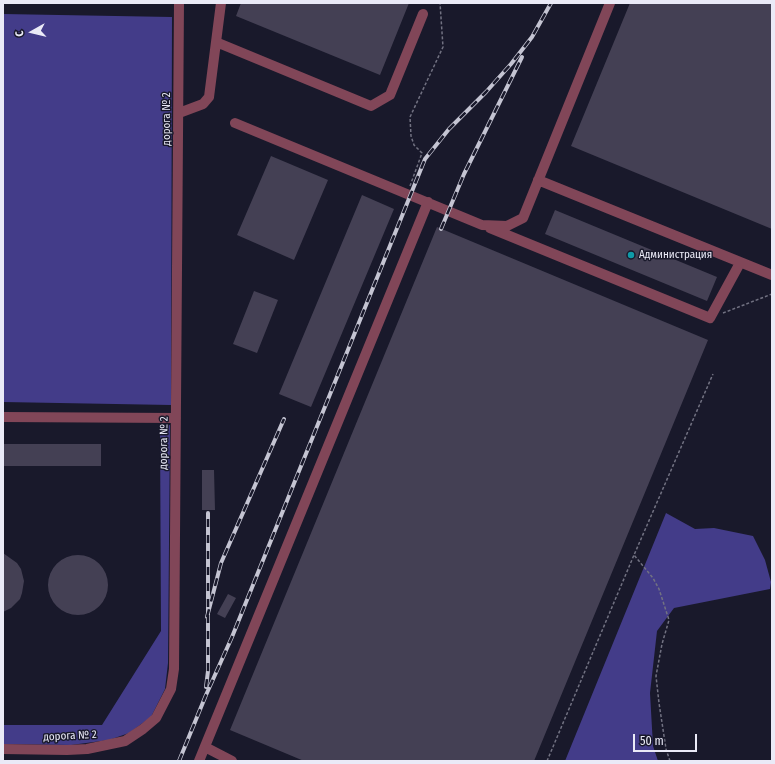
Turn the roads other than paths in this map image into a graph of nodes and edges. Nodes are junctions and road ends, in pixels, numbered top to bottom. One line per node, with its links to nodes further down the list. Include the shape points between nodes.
1 (179, 3): 6 (street, дорога № 2)
2 (221, 3): 5 (street)
3 (610, 3): 8 (street)
4 (423, 14): 5 (street, via 390,95 371,106)
5 (216, 42): 6 (street, via 209,96 204,104)
6 (179, 113): 14 (street, дорога № 2)
7 (235, 123): 9 (street)
8 (538, 180): 10 (street, via 523,218 507,226); 11 (street)
9 (428, 202): 10 (street); 15 (street)
10 (482, 225): 11 (street, via 710,318)
11 (740, 262): 12 (street)
12 (772, 275)
13 (3, 417): 14 (street)
14 (176, 418): 16 (street, дорога № 2, via 174,669 171,689 164,704 156,718 125,741 87,749)
15 (205, 747): 17 (street); 18 (street)
16 (3, 749)
17 (199, 761)
18 (232, 761)

